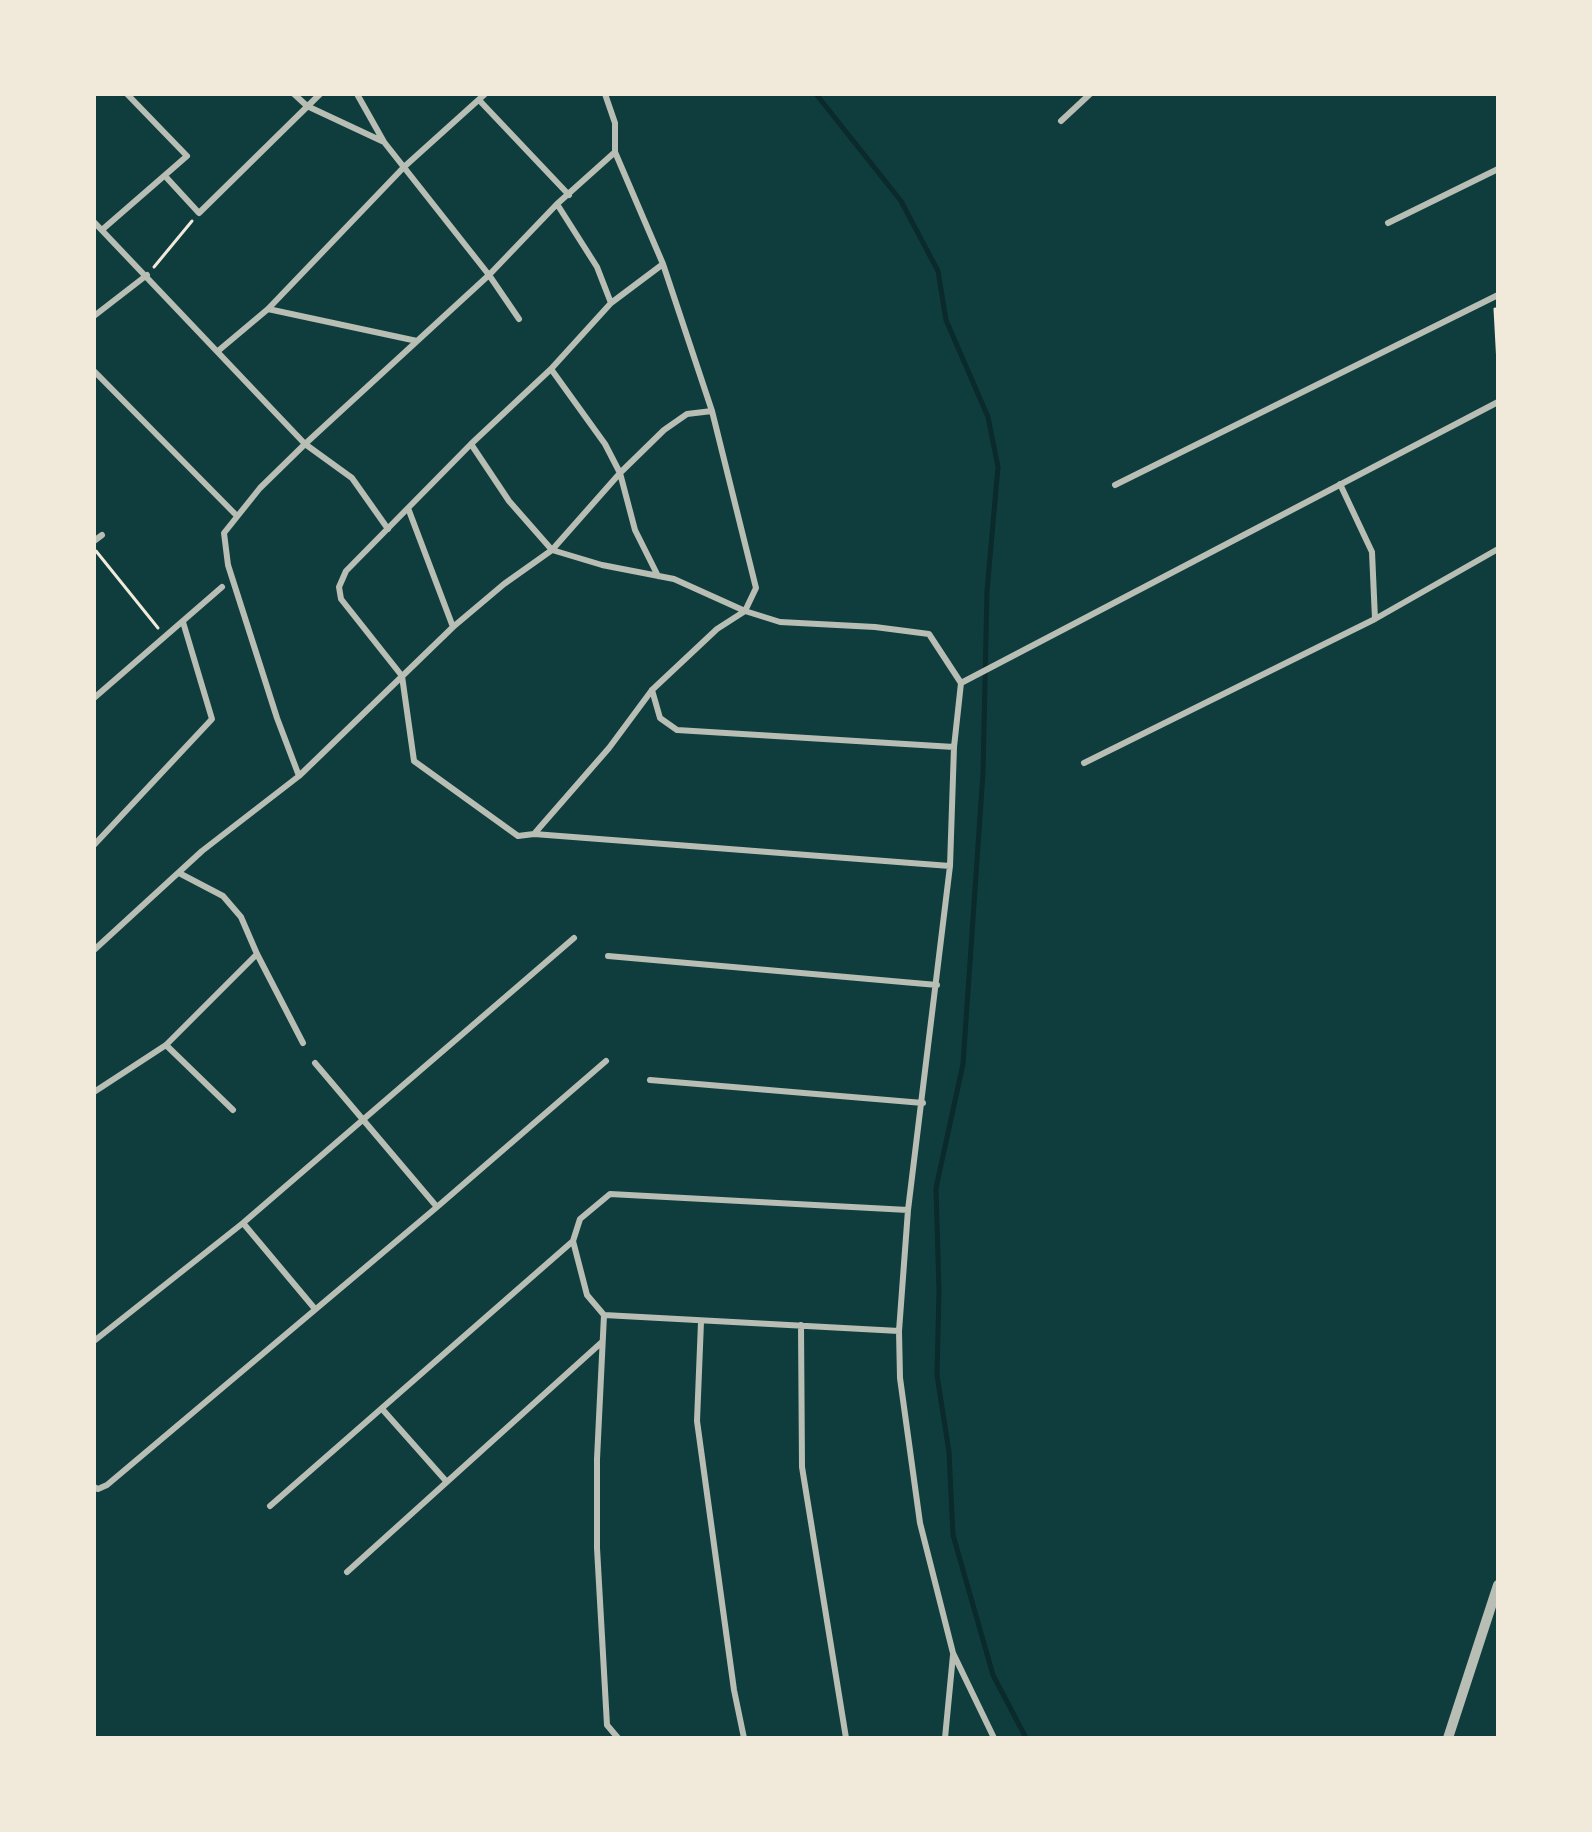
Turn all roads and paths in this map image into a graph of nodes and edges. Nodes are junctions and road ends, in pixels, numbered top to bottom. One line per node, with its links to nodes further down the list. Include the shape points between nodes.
1 (127, 94): 15 (street, via 187,156)
2 (294, 94): 9 (street)
3 (320, 94): 9 (street)
4 (357, 94): 11 (street)
5 (485, 94): 8 (street)
6 (605, 94): 12 (street, via 615,123)
7 (1090, 94): 10 (street)
8 (479, 100): 13 (street); 16 (street)
9 (308, 106): 11 (street); 18 (street)
10 (1061, 121)
11 (384, 142): 13 (street)
12 (615, 152): 16 (street); 22 (street)
13 (404, 167): 24 (street); 27 (street)
14 (1497, 169): 20 (street)
15 (165, 176): 18 (street); 21 (street)
16 (569, 195): 17 (street)
17 (557, 204): 24 (street); 26 (street, via 597,267)
18 (199, 213): 23 (path)
19 (94, 222): 21 (street)
20 (1388, 223)
21 (103, 229): 23 (street)
22 (663, 264): 26 (street); 36 (street)
23 (147, 275): 28 (street); 31 (street)
24 (489, 275): 29 (street); 30 (street)
25 (1496, 296): 32 (path); 41 (street)
26 (611, 303): 33 (street)
27 (268, 309): 30 (street); 31 (street)
28 (94, 316)
29 (519, 319)
30 (417, 341): 37 (street)
31 (218, 351): 37 (street)
32 (1497, 364)
33 (552, 369): 38 (street); 39 (street, via 605,444)
34 (94, 371): 43 (street)
35 (1497, 402): 40 (street)
36 (712, 411): 39 (street, via 677,419); 52 (street, via 756,588)
37 (305, 444): 43 (street); 44 (street, via 352,478)
38 (471, 444): 42 (street); 49 (street, via 509,501)
39 (620, 473): 49 (street); 50 (street, via 635,530)
40 (1340, 484): 53 (street, via 1372,552); 58 (street)
41 (1115, 485)
42 (408, 507): 44 (street); 55 (street)
43 (237, 516): 63 (street, via 224,533 228,564)
44 (388, 529): 57 (street, via 346,572 339,587 341,599)
45 (102, 535): 46 (street)
46 (94, 541)
47 (1497, 549): 53 (street)
48 (94, 550): 56 (path)
49 (552, 550): 50 (street); 55 (street)
50 (657, 576): 52 (street, via 674,579)
51 (222, 587): 54 (street)
52 (744, 611): 58 (street, via 780,622 929,634); 59 (street, via 717,628)
53 (1375, 619): 62 (street)
54 (183, 621): 56 (street); 65 (street, via 212,718)
55 (453, 627): 57 (street)
56 (165, 637): 60 (street)
57 (402, 676): 63 (street); 64 (street, via 414,761 518,836)
58 (961, 683): 61 (street)
59 (652, 690): 61 (street, via 660,718 677,730); 64 (street, via 609,748)
60 (94, 698)
61 (954, 747): 66 (street)
62 (1084, 764)
63 (299, 776): 67 (street)
64 (534, 834): 66 (street)
65 (94, 845)
66 (950, 866): 72 (street)
67 (179, 873): 69 (street); 70 (street, via 223,896 241,917)
68 (574, 938): 81 (street)
69 (94, 950)
70 (257, 954): 73 (street); 74 (street)
71 (608, 956): 72 (street)
72 (937, 985): 79 (street)
73 (303, 1043)
74 (166, 1045): 78 (street); 80 (street)
75 (606, 1061): 82 (street)
76 (315, 1064): 81 (street)
77 (650, 1080): 79 (street)
78 (94, 1092)
79 (923, 1103): 83 (street)
80 (233, 1110)
81 (363, 1120): 82 (street); 84 (street)
82 (437, 1207): 86 (street)
83 (908, 1210): 85 (street, via 610,1194 580,1219); 90 (street)
84 (243, 1223): 86 (street); 91 (street)
85 (573, 1241): 87 (street, via 587,1295); 93 (street)
86 (315, 1310): 95 (street, via 106,1485)
87 (604, 1315): 88 (street); 92 (street)
88 (701, 1322): 89 (street); 101 (street, via 697,1420)
89 (801, 1325): 90 (street); 102 (street, via 802,1467)
90 (899, 1331): 99 (street, via 900,1378 920,1523)
91 (94, 1341)
92 (602, 1342): 94 (street); 100 (street, via 597,1548 607,1725)
93 (383, 1410): 94 (street); 96 (street)
94 (446, 1481): 97 (street)
95 (94, 1487)
96 (270, 1506)
97 (347, 1572)
98 (1497, 1585): 105 (street)
99 (953, 1653): 103 (street); 104 (street)
100 (618, 1737)
101 (744, 1737)
102 (846, 1737)
103 (945, 1737)
104 (994, 1737)
105 (1448, 1737)

